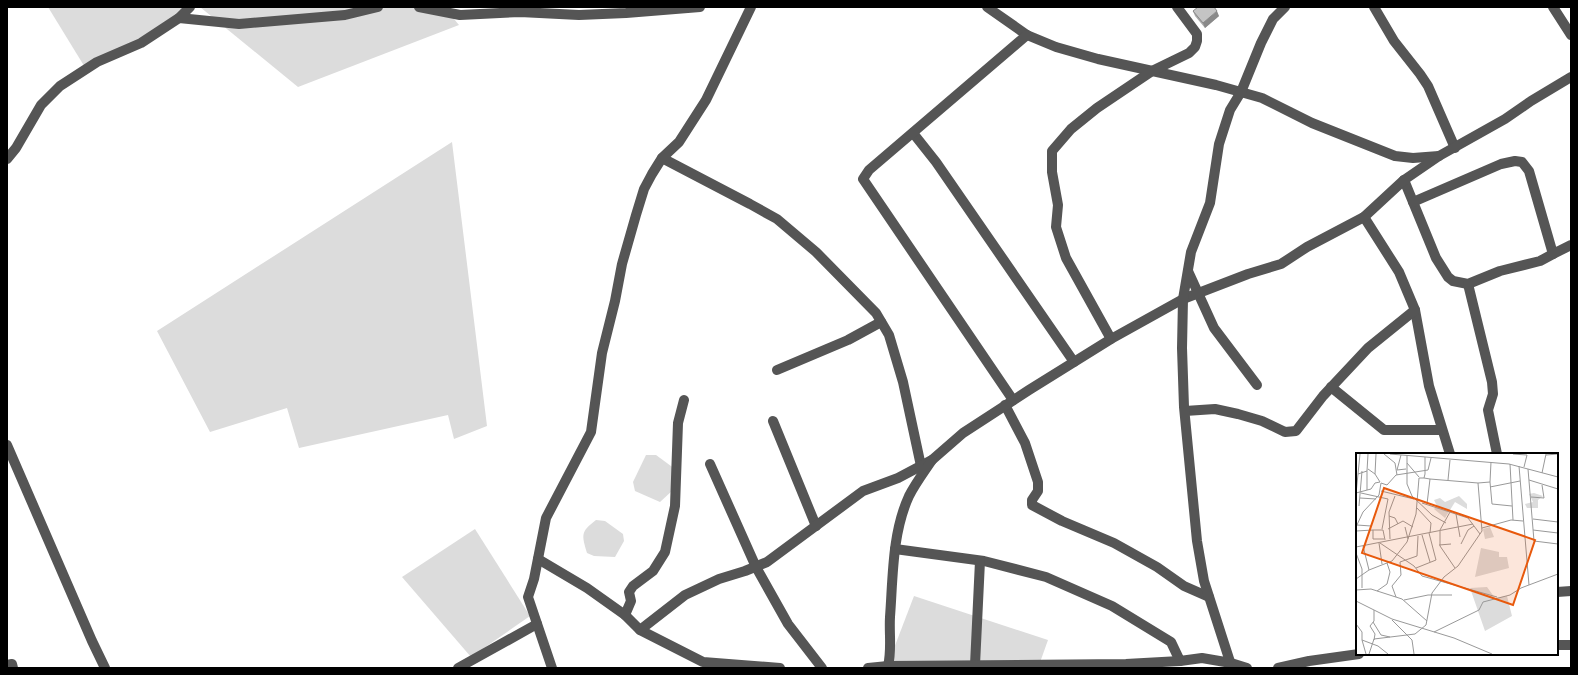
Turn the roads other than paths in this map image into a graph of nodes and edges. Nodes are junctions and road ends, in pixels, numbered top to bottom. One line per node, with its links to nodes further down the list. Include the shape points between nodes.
1 (190, 7): 11 (street)
2 (378, 7): 11 (street, via 345,14 239,24)
3 (419, 7): 4 (street, via 460,15 520,12 578,15)
4 (700, 7)
5 (751, 7): 20 (street, via 706,100 679,142)
6 (987, 7): 12 (street)
7 (1177, 7): 14 (street, via 1197,34 1195,47 1189,53)
8 (1285, 7): 16 (street, via 1272,19)
9 (1374, 7): 18 (street, via 1394,41 1428,86)
10 (1553, 7): 13 (street)
11 (180, 18): 21 (street, via 141,43 97,62 60,86 41,105)
12 (1027, 35): 14 (street, via 1056,47); 17 (street)
13 (1571, 35)
14 (1152, 71): 16 (street); 33 (street, via 1097,108 1071,129 1052,151 1052,172 1058,204 1056,226 1066,258)
15 (1571, 77): 18 (street)
16 (1241, 92): 19 (street, via 1262,98 1312,123 1395,156); 27 (street, via 1230,110 1219,144 1210,203 1191,252)
17 (913, 133): 34 (street, via 936,162); 39 (street, via 869,170 863,179)
18 (1455, 148): 19 (street)
19 (1439, 156): 22 (street)
20 (662, 158): 32 (street, via 777,219 816,252 876,313); 51 (street, via 644,189 622,264 602,353 591,432 546,518)
21 (7, 159)
22 (1404, 180): 23 (street); 24 (street)
23 (1413, 202): 26 (street, via 1501,164 1522,162 1529,171); 28 (street, via 1436,258 1448,277 1453,281)
24 (1364, 217): 29 (street, via 1281,264); 31 (street, via 1399,272)
25 (1571, 245): 26 (street)
26 (1553, 254): 28 (street, via 1540,261 1500,271)
27 (1188, 271): 29 (street); 30 (street)
28 (1468, 284): 45 (street, via 1492,382 1493,394 1488,410)
29 (1197, 293): 30 (street); 36 (street, via 1214,328)
30 (1183, 299): 33 (street); 40 (street)
31 (1414, 310): 37 (street, via 1368,348); 42 (street, via 1429,386)
32 (881, 322): 35 (street, via 848,340); 48 (street, via 889,335 903,382)
33 (1111, 339): 34 (street)
34 (1074, 362): 39 (street)
35 (777, 370)
36 (1257, 385)
37 (1332, 387): 40 (street, via 1296,431 1285,432 1262,421 1215,409); 42 (street, via 1384,430)
38 (684, 400): 57 (street, via 678,423 675,506 665,552 653,571 633,586 630,592 632,601)
39 (1009, 403): 46 (street, via 963,433); 56 (street, via 1038,482 1038,491 1032,505 1114,543 1184,586)
40 (1185, 411): 56 (street, via 1197,541)
41 (773, 421): 49 (street)
42 (1442, 430): 44 (street)
43 (7, 445): 70 (street)
44 (1450, 453)
45 (1497, 453)
46 (932, 460): 48 (street); 50 (street, via 909,496 900,522)
47 (710, 464): 53 (street)
48 (921, 466): 49 (street, via 863,491)
49 (816, 526): 53 (street, via 767,562)
50 (895, 549): 52 (street); 66 (street, via 890,620 891,656)
51 (538, 559): 57 (street, via 587,588); 58 (street, via 528,597)
52 (980, 561): 63 (street, via 1046,577 1112,606 1171,642); 64 (street)
53 (756, 567): 59 (street, via 719,579 685,595); 74 (street, via 788,624)
54 (1571, 591): 55 (street)
55 (1558, 592)
56 (1209, 598): 68 (street)
57 (625, 615): 59 (street)
58 (538, 624): 71 (street); 72 (street)
59 (640, 630): 73 (street, via 704,662)
60 (1558, 645): 61 (street)
61 (1571, 645)
62 (1356, 654): 77 (street)
63 (1180, 661): 67 (street); 68 (street, via 1202,658)
64 (975, 665): 66 (street); 67 (street)
65 (7, 666): 69 (street, via 12,664)
66 (888, 666): 75 (street)
67 (1127, 666)
68 (1231, 666): 76 (street)
69 (13, 668)
70 (105, 668)
71 (458, 668)
72 (552, 668)
73 (780, 668)
74 (822, 668)
75 (868, 668)
76 (1247, 668)
77 (1278, 668)

